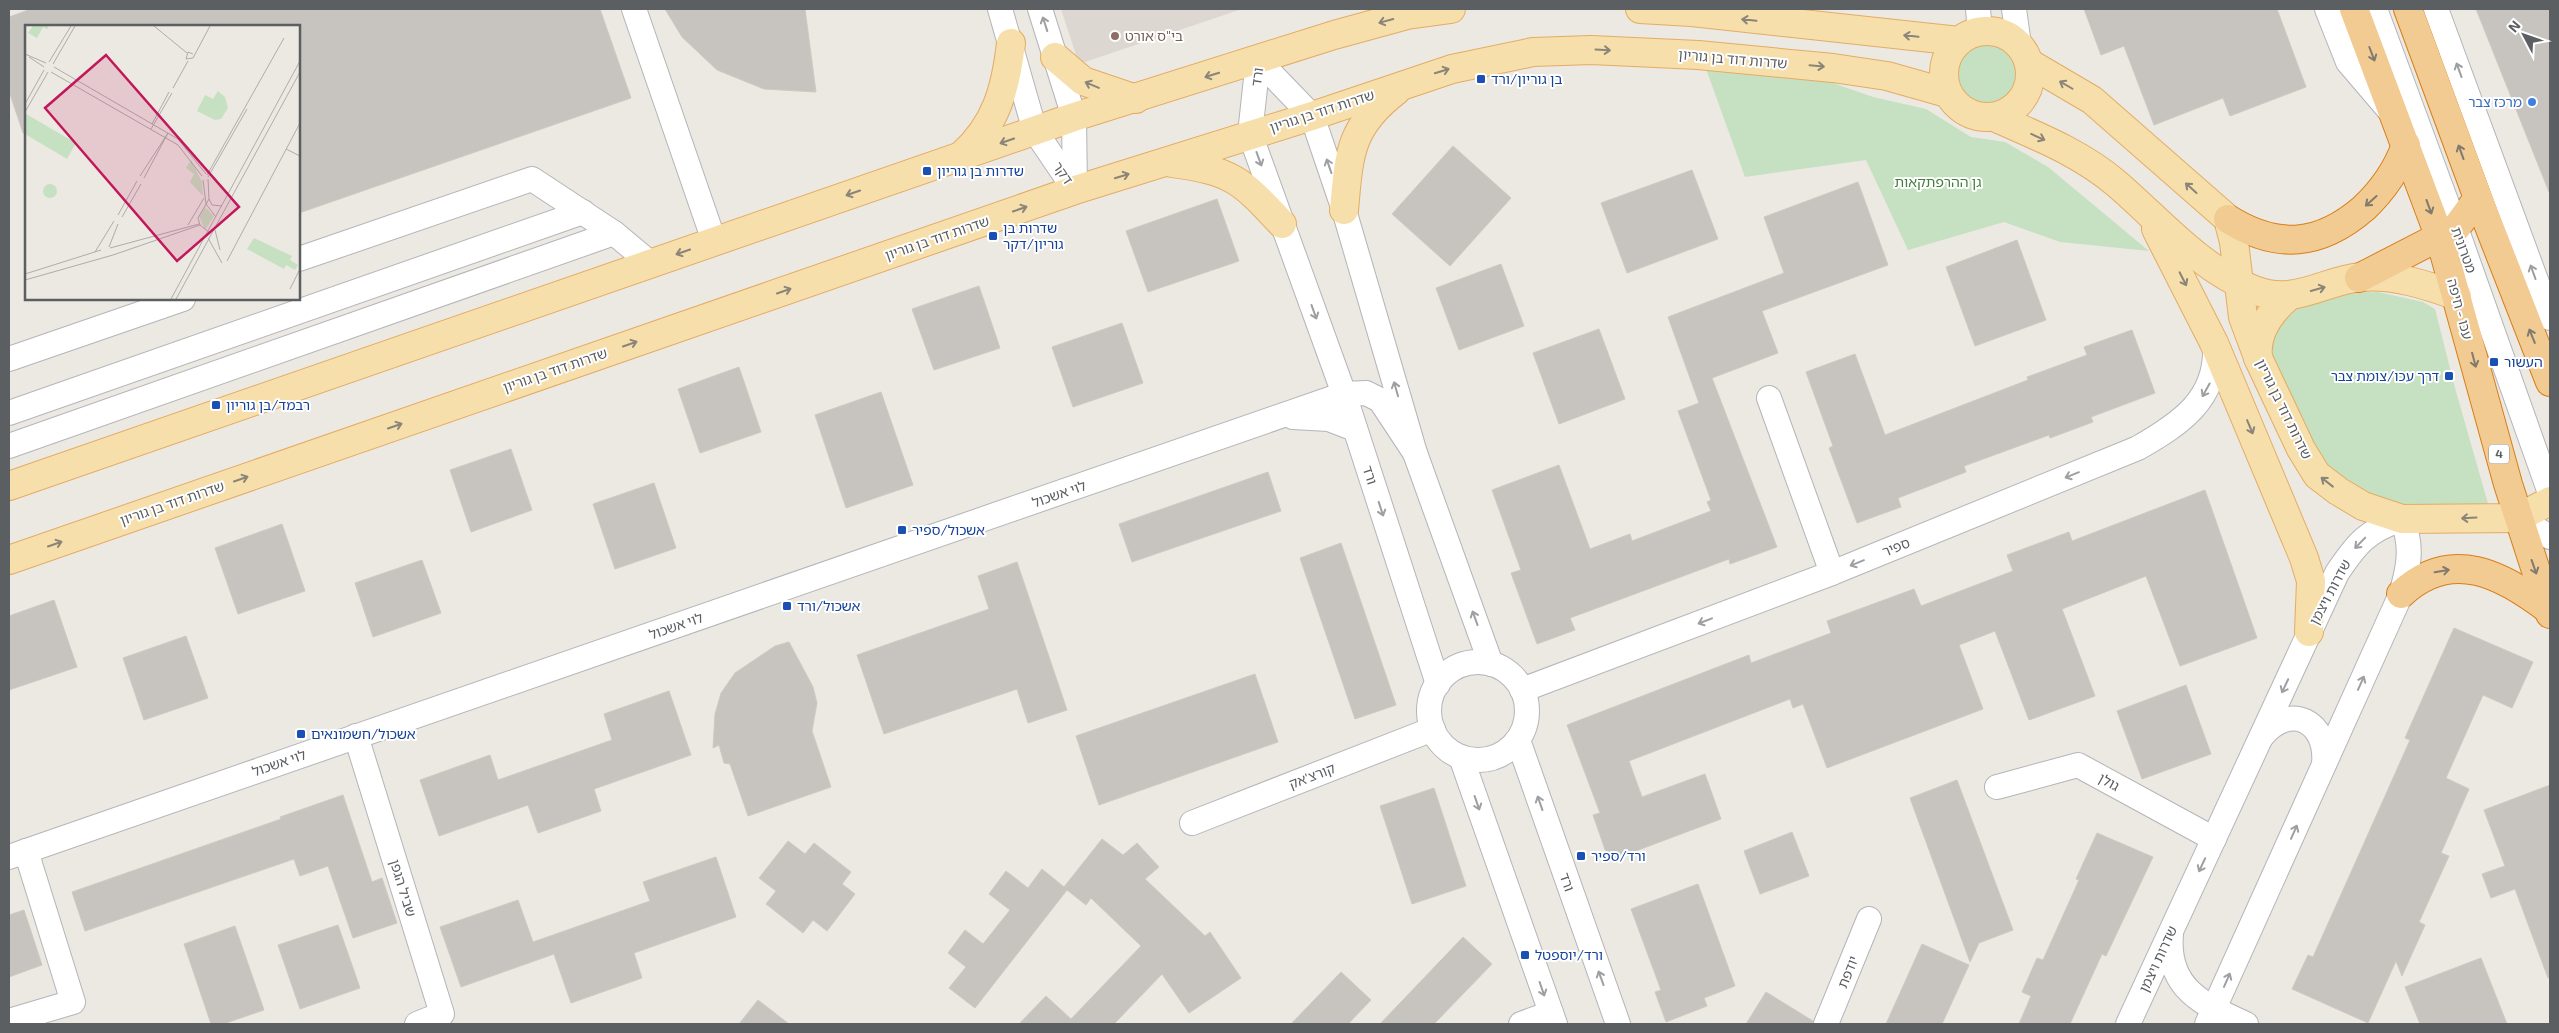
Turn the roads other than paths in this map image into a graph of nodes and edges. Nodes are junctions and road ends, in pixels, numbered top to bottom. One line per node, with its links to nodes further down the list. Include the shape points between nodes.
1 (634, 9): 40 (street)
2 (1000, 9): 14 (street, דקר)
3 (1040, 9): 17 (street, דקר, one-way to 3)
4 (1452, 9): 18 (main road, one-way to 18, via 1408,15)
5 (1640, 9): 13 (main road, one-way to 5)
6 (2014, 9): 16 (street)
7 (2327, 9): 25 (street, via 2348,62)
8 (2354, 9): 25 (highway, עכו - חיפה / 4, one-way to 25)
9 (2375, 9): 39 (street, מטרונית)
10 (2408, 9): 15 (highway)
11 (2429, 9): 15 (street)
12 (2436, 9): 48 (street, one-way to 12)
13 (1973, 27): 16 (main road, via 2001,33); 20 (main road, via 1950,52 1944,65)
14 (1011, 44): 26 (street, דקר); 29 (main road, via 1008,73 992,120 977,142)
15 (2422, 47): 32 (highway, one-way to 15)
16 (2024, 54): 24 (main road, via 2030,78 2027,92 2008,113); 36 (main road, one-way to 16, via 2092,100)
17 (1055, 57): 21 (main road, one-way to 17, via 1083,81); 23 (street, דקר)
18 (1258, 60): 21 (main road, one-way to 21); 22 (street, ורד); 27 (street, ורד)
19 (1407, 82): 20 (main road, שדרות דוד בן גוריון, one-way to 20, via 1452,68 1533,52 1592,50 1698,55 1833,68 1887,76); 22 (main road, שדרות דוד בן גוריון); 34 (main road, via 1375,107 1356,138 1350,156)
20 (1947, 93): 24 (main road, via 1966,113 1980,118)
21 (1136, 98): 23 (main road)
22 (1312, 116): 27 (main road, שדרות דוד בן גוריון); 34 (street, ורד, one-way to 22)
23 (1074, 117): 26 (main road); 31 (street, דקר)
24 (1994, 117): 33 (main road, one-way to 33, via 2069,150 2116,183)
25 (2396, 118): 28 (highway, עכו - חיפה / 4)
26 (1035, 131): 29 (main road, one-way to 29); 31 (street, דקר)
27 (1250, 134): 30 (main road, שדרות דוד בן גוריון); 37 (street, ורד, one-way to 37)
28 (2406, 145): 36 (highway, one-way to 36, via 2397,166 2378,194 2335,230 2316,238 2273,238 2244,229); 39 (highway, עכו - חיפה / 4, one-way to 39)
29 (960, 157): 40 (main road, one-way to 40)
30 (1166, 162): 31 (main road, שדרות דוד בן גוריון, one-way to 30); 37 (main road, via 1214,170 1229,176 1244,185)
31 (1075, 190): 66 (main road, שדרות דוד בן גוריון, one-way to 31)
32 (2478, 198): 39 (highway); 52 (highway, one-way to 32)
33 (2141, 207): 44 (main road, via 2204,261); 49 (main road, one-way to 49, via 2164,240)
34 (1344, 210): 59 (street, ורד, one-way to 34)
35 (583, 212): 38 (street); 41 (street, via 532,179); 55 (street)
36 (2228, 219): 44 (main road, שדרות דוד בן גוריון, via 2234,242)
37 (1282, 224): 53 (street, ורד, one-way to 53)
38 (614, 233): 42 (street); 58 (street)
39 (2448, 233): 43 (highway); 46 (highway, עכו - חיפה / 4); 61 (street, מטרונית)
40 (714, 241): 42 (main road, one-way to 42)
41 (300, 259)
42 (650, 263): 60 (main road)
43 (2359, 278): 45 (main road, one-way to 43); 46 (main road, via 2403,280)
44 (2237, 282): 45 (main road, via 2271,295); 51 (main road, שדרות דוד בן גוריון, via 2243,317)
45 (2289, 296): 51 (main road, via 2264,326 2257,350)
46 (2457, 296): 63 (highway, עכו - חיפה / 4, one-way to 63)
47 (180, 300): 50 (street)
48 (2550, 318)
49 (2214, 343): 67 (street, ספיר, one-way to 67, via 2216,362 2204,394 2188,414 2165,432 2138,448); 70 (main road, one-way to 70, via 2304,558 2311,581)
50 (9, 359)
51 (2259, 360): 64 (main road, שדרות דוד בן גוריון, one-way to 51, via 2363,506 2317,474 2301,449)
52 (2550, 382)
53 (1344, 394): 56 (street, לוי אשכול); 57 (street, ורד); 59 (street, via 1366,393 1380,400)
54 (1769, 398): 67 (street)
55 (9, 413)
56 (1284, 417): 57 (street, via 1329,419); 75 (street, לוי אשכול)
57 (1355, 430): 72 (street, ורד, one-way to 72)
58 (9, 446)
59 (1415, 452): 71 (street, ורד, one-way to 59)
60 (9, 486)
61 (2550, 493)
62 (2550, 501): 63 (main road, שדרות דוד בן גוריון)
63 (2518, 518): 64 (main road, שדרות דוד בן גוריון, one-way to 64); 65 (street); 69 (highway, עכו - חיפה / 4, one-way to 69)
64 (2402, 519): 68 (street, via 2410,550); 70 (street, שדרות ויצמן, one-way to 70, via 2380,527 2363,539 2349,556 2337,573)
65 (2550, 537)
66 (9, 560)
67 (1832, 573): 73 (street, ספיר, one-way to 73)
68 (2401, 594): 69 (highway, one-way to 69, via 2415,581 2433,572 2462,569 2495,575 2510,582); 79 (street, one-way to 68)
69 (2549, 612)
70 (2309, 632): 76 (street, שדרות ויצמן, one-way to 76)
71 (1491, 664): 72 (street, via 1476,662 1462,666 1448,672); 73 (street, via 1504,669)
72 (1438, 684): 74 (street, via 1430,706)
73 (1522, 690): 77 (street, via 1527,715)
74 (1433, 729): 78 (street, via 1439,741); 81 (street, קורצ'אק)
75 (356, 736): 83 (street, לוי אשכול); 89 (street, שביל הגפן, via 442,1014)
76 (2261, 737): 79 (street, via 2276,722 2286,719 2306,722 2324,743); 82 (street, שדרות ויצמן)
77 (1518, 740): 78 (street, via 1492,758); 91 (street, ורד, one-way to 77)
78 (1461, 757): 87 (street, one-way to 87)
79 (2324, 764): 86 (street, one-way to 79)
80 (1997, 788): 82 (street, גולן, via 2078,765)
81 (1192, 823)
82 (2214, 839): 85 (street, שדרות ויצמן, one-way to 85)
83 (17, 854): 88 (street, via 73,1002)
84 (1869, 919): 92 (street, יודפת)
85 (2172, 930): 86 (street, via 2170,947 2178,978); 93 (street, שדרות ויצמן)
86 (2210, 1017): 94 (street)
87 (1553, 1019): 90 (street)
88 (9, 1021)
89 (417, 1024)
90 (1521, 1024)
91 (1618, 1024)
92 (1826, 1024)
93 (2128, 1024)
94 (2246, 1024)

